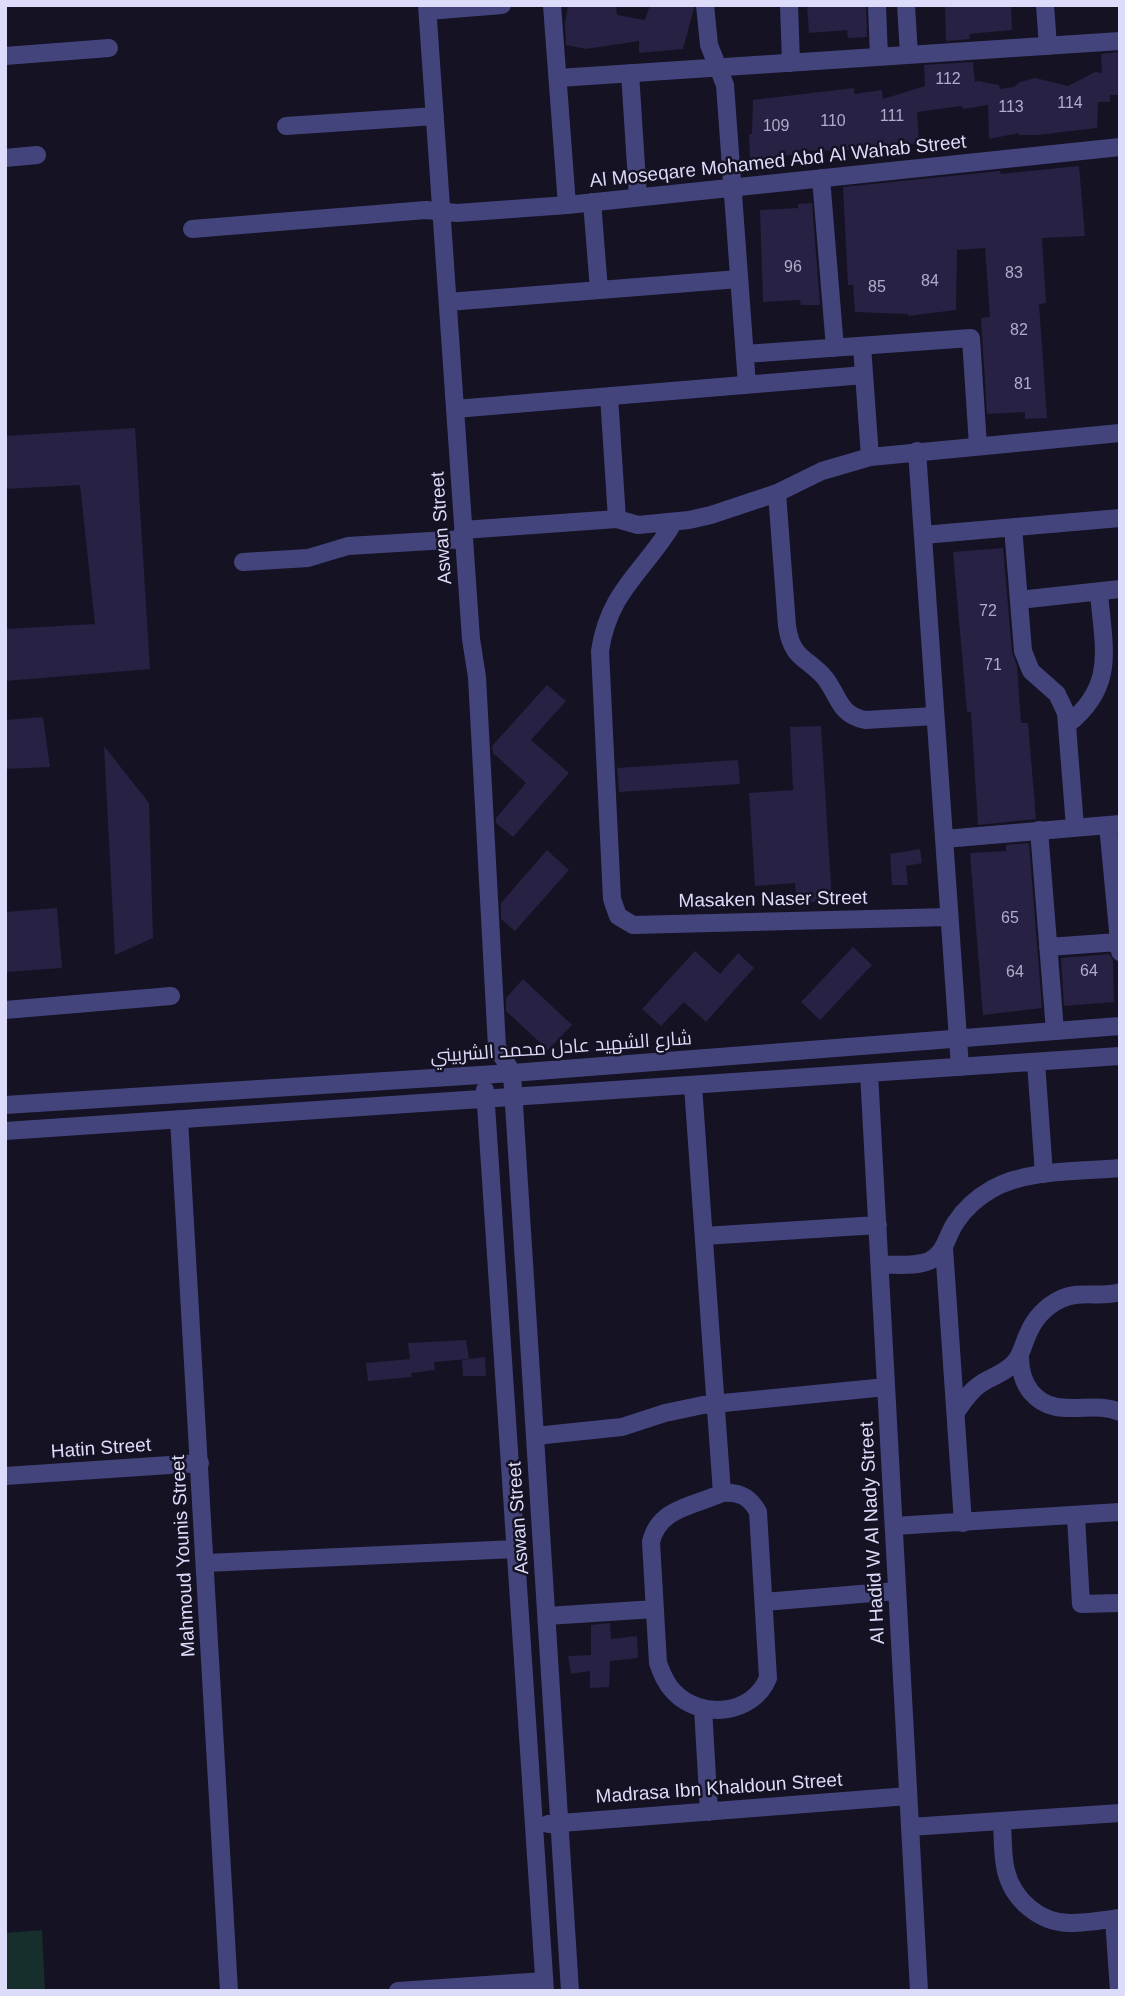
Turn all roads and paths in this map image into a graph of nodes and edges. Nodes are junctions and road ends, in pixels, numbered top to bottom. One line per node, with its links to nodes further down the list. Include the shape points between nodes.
1 (502, 5): 8 (street)
2 (552, 5): 18 (street)
3 (705, 5): 16 (street, via 709,44)
4 (789, 5): 15 (street)
5 (877, 5): 14 (street)
6 (906, 5): 12 (street)
7 (1045, 5): 10 (street)
8 (427, 8): 19 (street, Aswan Street)
9 (1120, 41): 10 (street)
10 (1048, 46): 12 (street)
11 (110, 48): 13 (street)
12 (909, 55): 14 (street)
13 (5, 56)
14 (879, 57): 15 (street)
15 (791, 63): 16 (street)
16 (718, 67): 17 (street); 25 (street, via 725,85)
17 (630, 73): 18 (street); 26 (street)
18 (558, 78): 28 (street)
19 (435, 116): 20 (street); 29 (street, Aswan Street)
20 (286, 126)
21 (1120, 147): 24 (street, Al Moseqare Mohamed Abd Al Wahab Street)
22 (37, 155): 23 (street)
23 (5, 158)
24 (821, 178): 25 (street, Al Moseqare Mohamed Abd Al Wahab Street); 35 (street)
25 (732, 188): 26 (street, Al Moseqare Mohamed Abd Al Wahab Street); 31 (street)
26 (639, 197): 27 (street, Al Moseqare Mohamed Abd Al Wahab Street)
27 (592, 202): 28 (street, Al Moseqare Mohamed Abd Al Wahab Street); 32 (street)
28 (567, 205): 29 (street, Al Moseqare Mohamed Abd Al Wahab Street)
29 (441, 212): 30 (street, Al Moseqare Mohamed Abd Al Wahab Street); 33 (street, Aswan Street)
30 (192, 229)
31 (739, 279): 32 (street); 36 (street)
32 (599, 290): 33 (street)
33 (448, 302): 40 (street, Aswan Street)
34 (862, 346): 35 (street); 37 (street); 42 (street, via 971,338)
35 (835, 348): 36 (street)
36 (745, 354): 38 (street)
37 (864, 375): 38 (street); 44 (street)
38 (747, 384): 39 (street)
39 (609, 396): 40 (street); 47 (street)
40 (455, 409): 50 (street, Aswan Street)
41 (1120, 433): 42 (street)
42 (978, 446): 43 (street)
43 (917, 451): 44 (street); 51 (street)
44 (870, 457): 45 (street, via 822,471)
45 (777, 493): 48 (street, via 734,509); 56 (street, via 787,626 798,655 822,675 841,707 856,718)
46 (1120, 518): 49 (street)
47 (617, 519): 48 (street, via 638,525); 50 (street)
48 (674, 522): 62 (street, Masaken Naser Street, via 617,599 603,633 600,669 612,900 618,916 634,925)
49 (1013, 527): 51 (street); 55 (street)
50 (463, 535): 52 (street, via 348,547 308,558); 70 (street, Aswan Street, via 477,677)
51 (923, 535): 56 (street)
52 (243, 562)
53 (1120, 589): 54 (street)
54 (1099, 592): 55 (street); 57 (street, via 1105,670 1087,705)
55 (1019, 600): 57 (street, via 1027,665 1057,694)
56 (935, 716): 61 (street)
57 (1068, 724): 59 (street)
58 (1114, 824): 59 (street); 64 (street)
59 (1075, 827): 60 (street)
60 (1039, 830): 61 (street); 63 (street)
61 (944, 839): 62 (street)
62 (949, 917): 69 (street)
63 (1048, 947): 64 (street); 68 (street)
64 (1119, 947)
65 (172, 996): 66 (street)
66 (5, 1010)
67 (1120, 1026): 68 (street, شارع الشهيد عادل محمد الشربيني)
68 (1055, 1031): 69 (street, شارع الشهيد عادل محمد الشربيني)
69 (958, 1039): 73 (street); 74 (street, شارع الشهيد عادل محمد الشربيني)
70 (497, 1047): 74 (street, Aswan Street); 76 (street, Aswan Street)
71 (1120, 1056): 72 (street)
72 (1036, 1062): 73 (street); 84 (street)
73 (960, 1067): 75 (street)
74 (512, 1073): 76 (street, شارع الشهيد عادل محمد الشربيني); 78 (street, Aswan Street)
75 (869, 1073): 77 (street); 85 (street, Al Hadid W Al Nady Street)
76 (484, 1075): 79 (street, Aswan Street); 80 (street, شارع الشهيد عادل محمد الشربيني)
77 (693, 1086): 78 (street); 86 (street)
78 (514, 1098): 79 (street); 95 (street, Aswan Street)
79 (486, 1100): 81 (street); 103 (street, Aswan Street)
80 (5, 1105)
81 (180, 1119): 82 (street); 96 (street, Mahmoud Younis Street)
82 (5, 1131)
83 (1120, 1168): 84 (street)
84 (1044, 1174): 87 (street, via 1007,1181 983,1194 955,1223)
85 (878, 1225): 86 (street); 88 (street, Al Hadid W Al Nady Street)
86 (704, 1236): 92 (street)
87 (944, 1248): 88 (street, via 923,1262); 93 (street)
88 (880, 1265): 91 (street, Al Hadid W Al Nady Street)
89 (1120, 1292): 90 (street, via 1077,1294 1055,1302 1032,1325)
90 (1020, 1356): 93 (street, via 1006,1371 973,1390); 94 (street, via 1028,1389 1045,1404)
91 (886, 1387): 92 (street); 102 (street, Al Hadid W Al Nady Street)
92 (716, 1403): 95 (street, via 677,1409 613,1429); 98 (street)
93 (957, 1411): 101 (street)
94 (1120, 1412)
95 (535, 1436): 109 (street, Aswan Street)
96 (200, 1463): 97 (street, Hatin Street); 104 (street, Mahmoud Younis Street)
97 (5, 1476)
98 (722, 1493): 106 (street, via 744,1496 758,1512); 108 (street, via 670,1513 657,1525 651,1542)
99 (1120, 1512): 100 (street)
100 (1076, 1517): 101 (street); 107 (street, via 1081,1604)
101 (963, 1523): 102 (street)
102 (894, 1526): 105 (street, Al Hadid W Al Nady Street)
103 (516, 1549): 104 (street); 116 (street, Aswan Street)
104 (205, 1563): 120 (street, Mahmoud Younis Street)
105 (897, 1591): 106 (street); 111 (street, Al Hadid W Al Nady Street)
106 (764, 1602): 110 (street, via 768,1678 764,1688 737,1708)
107 (1120, 1603)
108 (655, 1609): 109 (street); 110 (street, via 662,1674 682,1699)
109 (547, 1616): 115 (street, Aswan Street)
110 (704, 1708): 112 (street)
111 (908, 1796): 112 (street, Madrasa Ibn Khaldoun Street); 117 (street, Al Hadid W Al Nady Street)
112 (709, 1812): 115 (street, Madrasa Ibn Khaldoun Street)
113 (1120, 1813): 114 (street)
114 (1002, 1821): 117 (street); 118 (street, via 1010,1883 1034,1912 1070,1923)
115 (560, 1822): 116 (street, Madrasa Ibn Khaldoun Street); 122 (street, Aswan Street)
116 (534, 1826): 119 (street, Aswan Street)
117 (910, 1827): 123 (street, Al Hadid W Al Nady Street)
118 (1117, 1918): 124 (street)
119 (545, 1986): 121 (street)
120 (229, 1991)
121 (398, 1991)
122 (570, 1991)
123 (919, 1991)
124 (1119, 1991)

